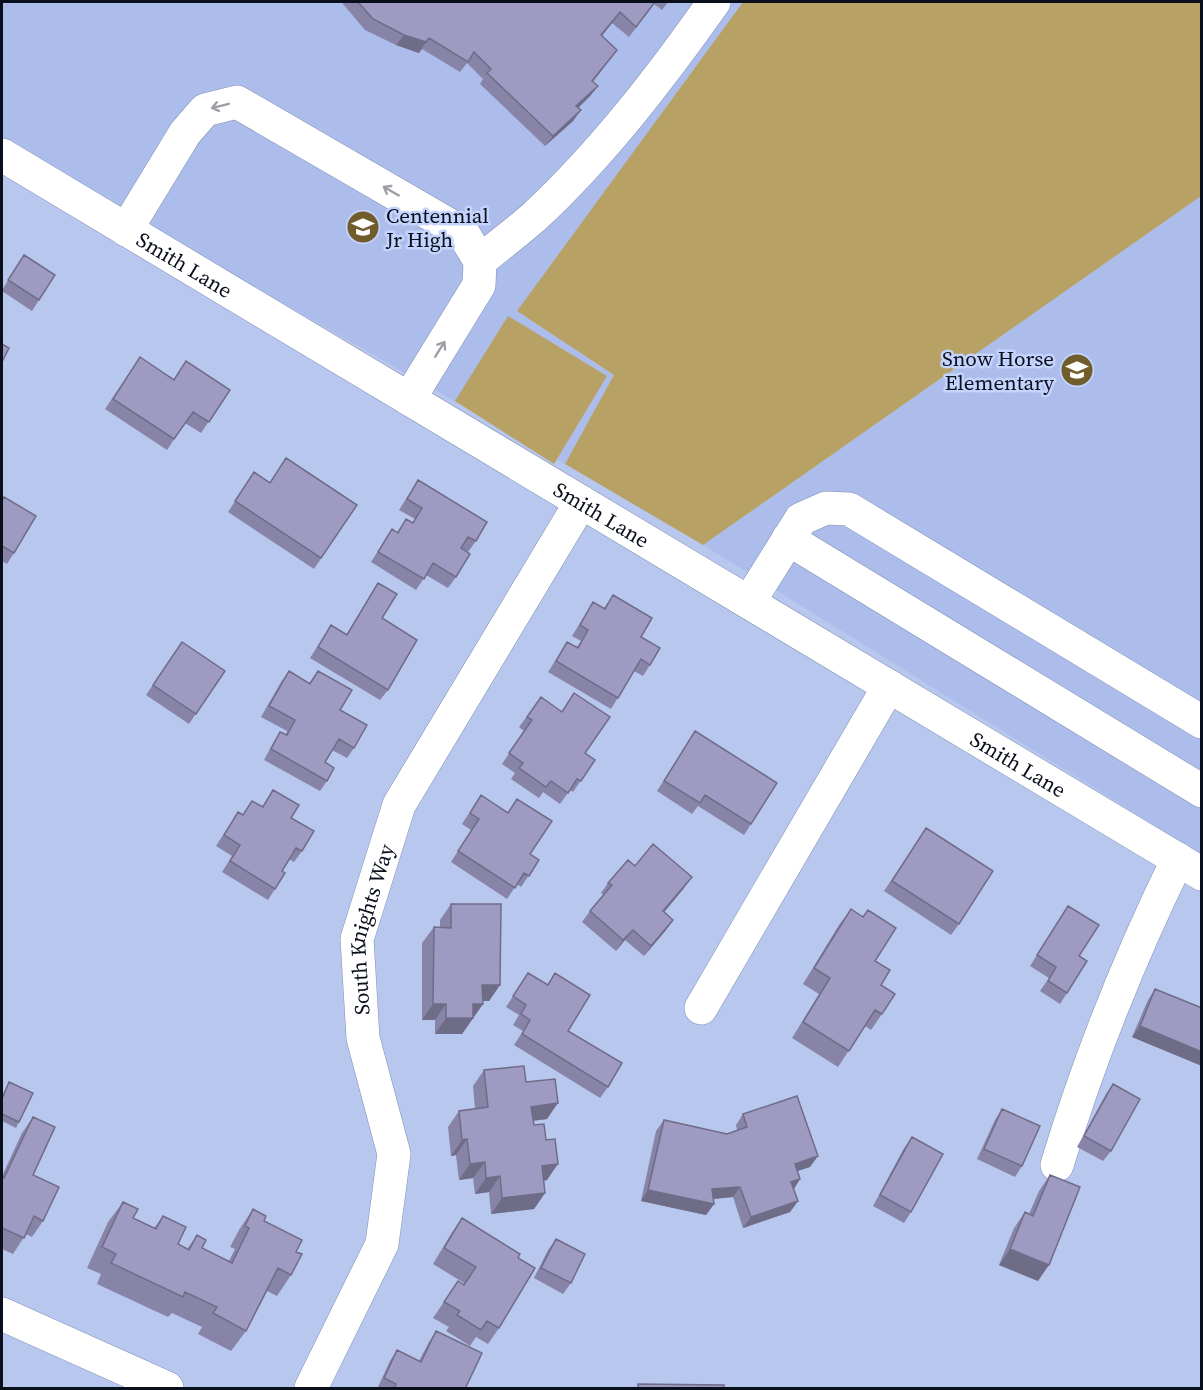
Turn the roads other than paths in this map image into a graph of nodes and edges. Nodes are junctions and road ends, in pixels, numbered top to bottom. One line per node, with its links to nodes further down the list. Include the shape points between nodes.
1 (714, 2): 4 (street, via 608,139 534,217)
2 (2, 155): 3 (street, Smith Lane)
3 (126, 230): 4 (street, one-way to 3, via 464,233 237,102 205,110 185,133); 5 (street, Smith Lane)
4 (480, 261): 5 (street, one-way to 4, via 479,285)
5 (409, 399): 6 (street, Smith Lane)
6 (581, 502): 8 (street, Smith Lane); 17 (street, South Knights Way, via 399,806 357,939 363,1038 394,1154 382,1244)
7 (788, 539): 8 (street); 10 (street, via 801,519 826,508 849,509); 11 (street)
8 (748, 602): 9 (street, Smith Lane)
9 (889, 686): 12 (street, Smith Lane); 13 (street)
10 (1202, 722)
11 (1202, 790)
12 (1190, 867): 14 (street, via 1144,927 1110,1008)
13 (701, 1008)
14 (1057, 1165)
15 (2, 1314): 16 (street)
16 (167, 1389)
17 (311, 1389)

